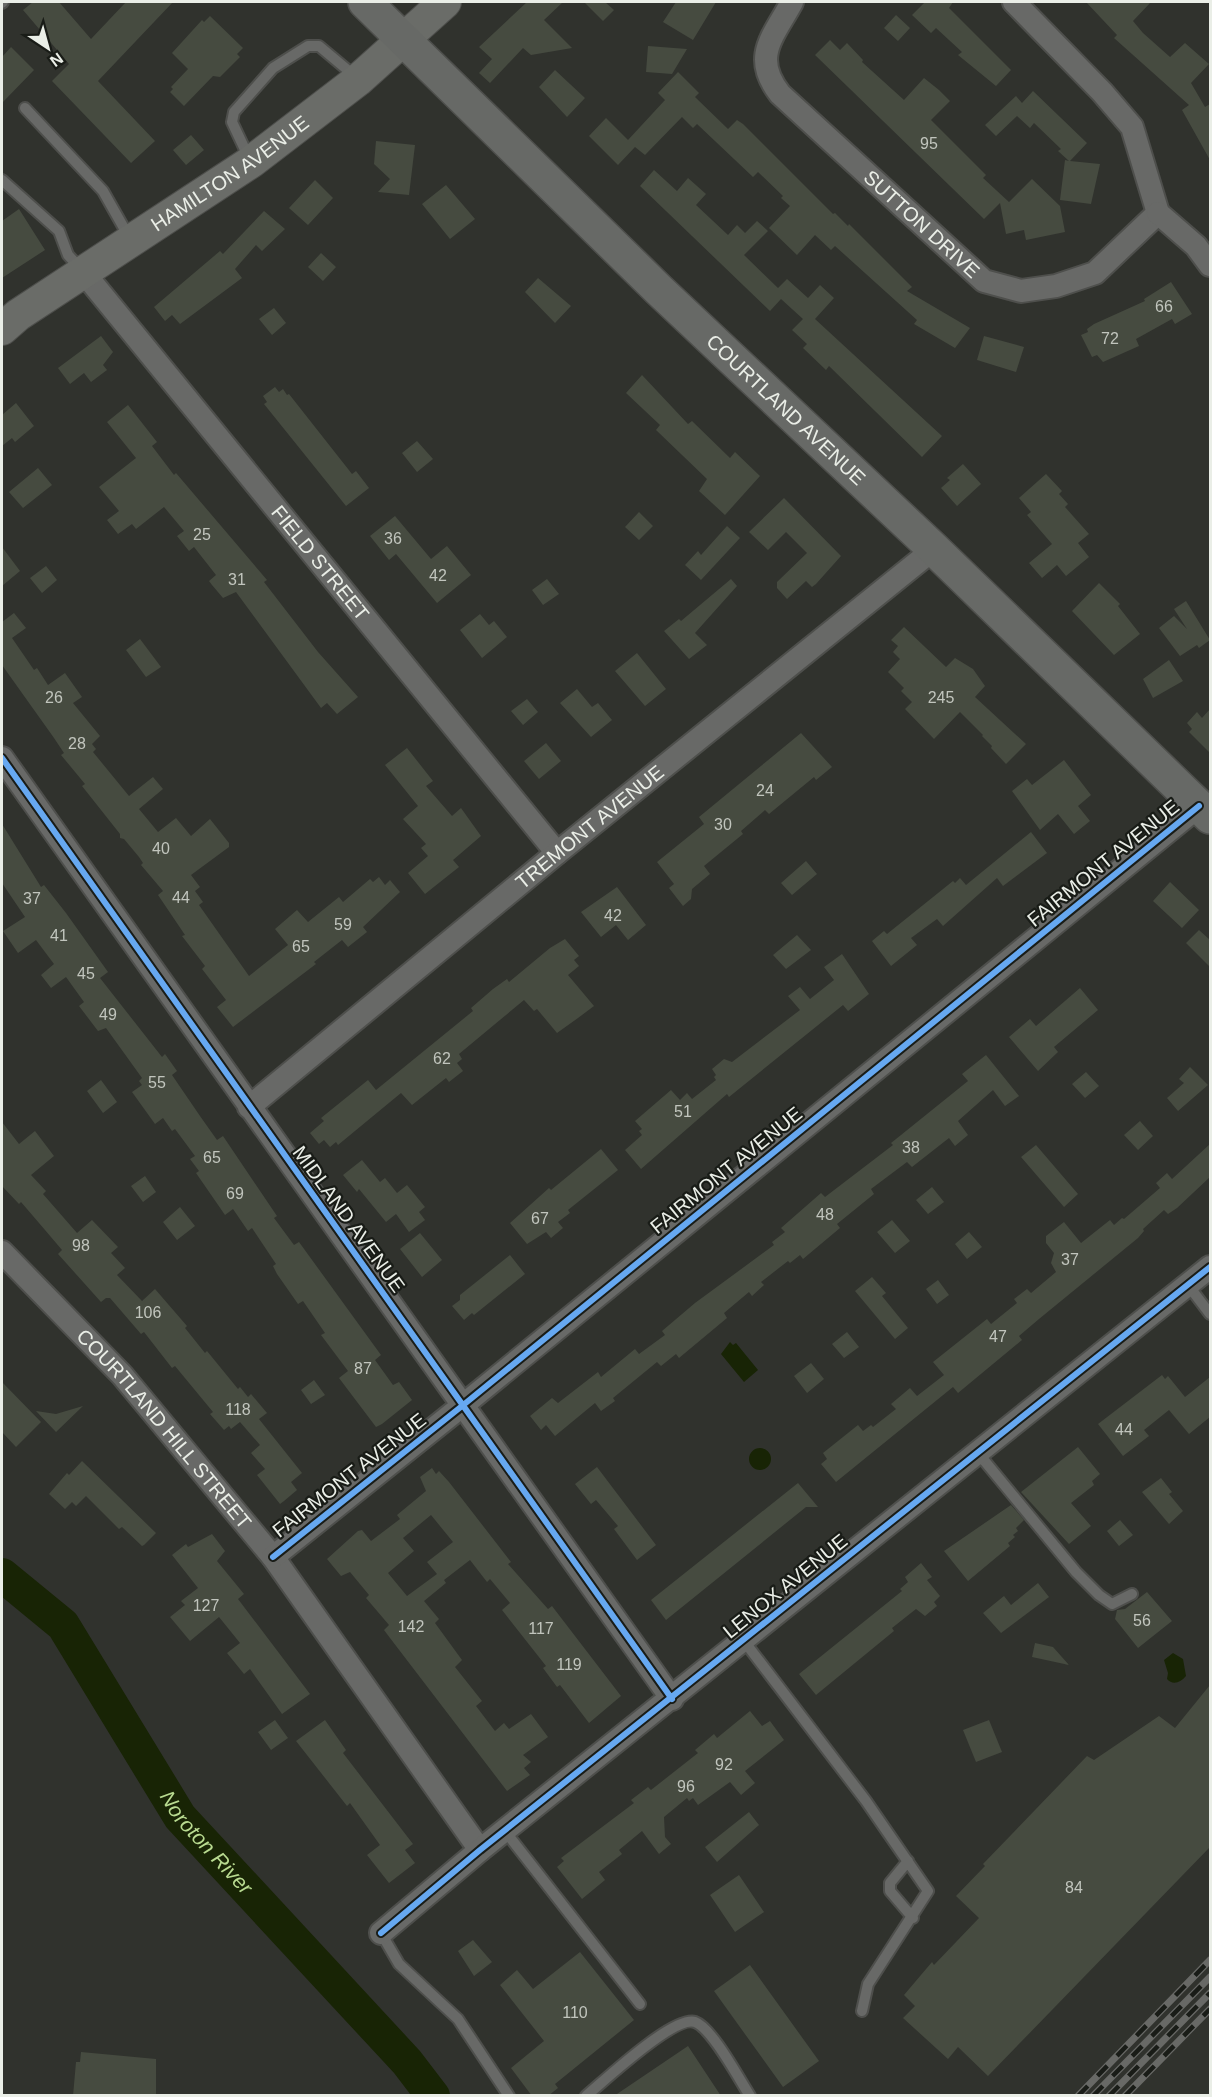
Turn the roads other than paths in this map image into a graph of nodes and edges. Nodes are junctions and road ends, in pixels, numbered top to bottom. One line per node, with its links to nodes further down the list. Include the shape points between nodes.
1 (365, 2): 5 (main road, COURTLAND AVENUE)
2 (445, 2): 5 (street, HAMILTON AVENUE)
3 (792, 2): 10 (street, SUTTON DRIVE, via 766,56 765,69 770,81 984,281 1021,291 1056,286 1095,273)
4 (1014, 2): 10 (street, via 1132,127)
5 (404, 40): 6 (street, HAMILTON AVENUE); 15 (main road, COURTLAND AVENUE, via 659,290)
6 (358, 80): 8 (street, HAMILTON AVENUE); 8 (lane, via 320,46 308,46 273,68 234,112 232,122)
7 (25, 108): 11 (lane, via 103,191)
8 (252, 162): 11 (street, HAMILTON AVENUE)
9 (2, 180): 13 (lane, via 59,231 68,255)
10 (1158, 213): 12 (street, via 1196,246)
11 (131, 240): 13 (street, HAMILTON AVENUE)
12 (1210, 265)
13 (84, 273): 14 (street, HAMILTON AVENUE); 18 (street, FIELD STREET)
14 (2, 329)
15 (934, 549): 17 (main road, COURTLAND AVENUE); 18 (street, TREMONT AVENUE)
16 (2, 758): 19 (street, MIDLAND AVENUE)
17 (1205, 812): 24 (street, FAIRMONT AVENUE)
18 (557, 853): 19 (street, TREMONT AVENUE)
19 (249, 1107): 24 (street, MIDLAND AVENUE)
20 (2, 1252): 26 (street, COURTLAND HILL STREET, via 122,1375)
21 (1210, 1267): 22 (street, LENOX AVENUE)
22 (1188, 1284): 23 (lane); 25 (street, LENOX AVENUE)
23 (1210, 1314)
24 (462, 1406): 26 (street, FAIRMONT AVENUE); 29 (street, MIDLAND AVENUE)
25 (978, 1453): 27 (lane, via 1099,1595 1112,1604); 28 (street, LENOX AVENUE)
26 (273, 1557): 31 (street, COURTLAND HILL STREET)
27 (1132, 1594)
28 (744, 1641): 29 (street, LENOX AVENUE); 32 (lane)
29 (672, 1699): 30 (street, LENOX AVENUE)
30 (505, 1831): 31 (street, LENOX AVENUE); 35 (lane)
31 (480, 1851): 34 (street, LENOX AVENUE)
32 (908, 1861): 33 (lane, via 928,1891); 33 (lane, via 890,1883 890,1891)
33 (913, 1918): 36 (lane, via 868,1984)
34 (381, 1933): 37 (lane, via 399,1964 459,2019)
35 (640, 2004)
36 (862, 2011)
37 (509, 2096)
38 (586, 2096): 39 (lane, via 684,2021 696,2022 706,2030)
39 (750, 2096)

